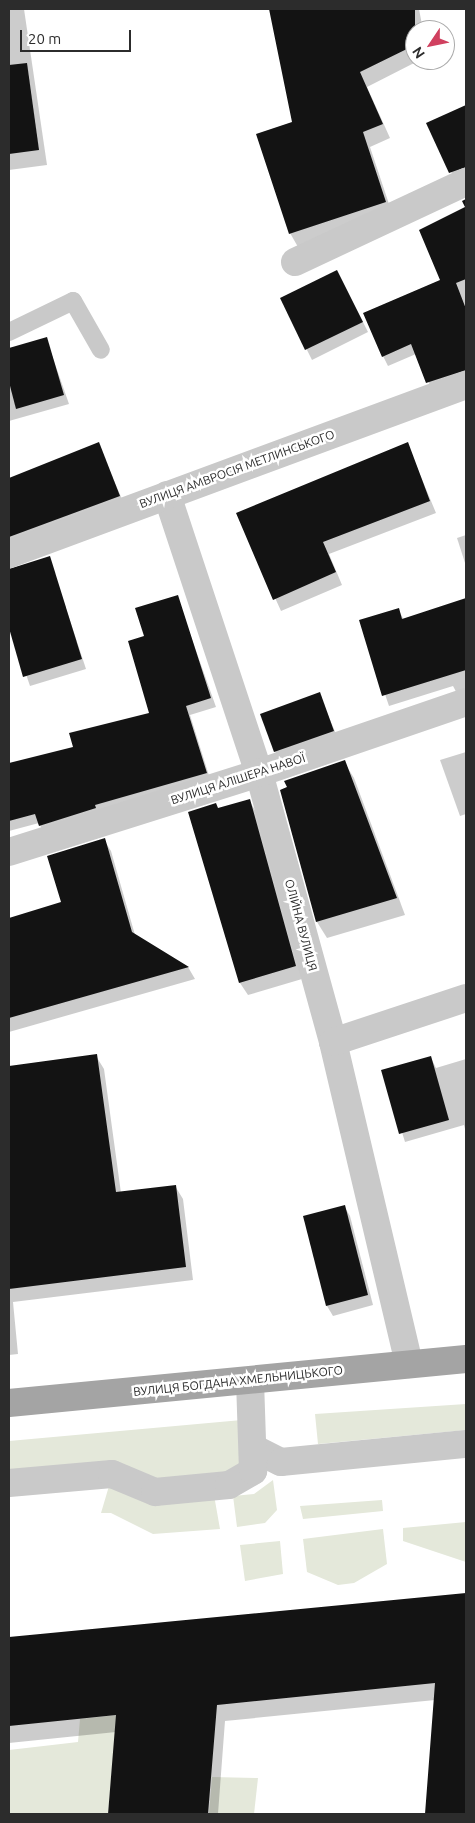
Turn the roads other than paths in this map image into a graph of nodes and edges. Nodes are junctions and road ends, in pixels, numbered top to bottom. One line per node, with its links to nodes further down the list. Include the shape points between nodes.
1 (466, 182): 2 (street)
2 (295, 262)
3 (9, 332): 4 (lane, via 73,302)
4 (101, 350)
5 (466, 385): 6 (street, ВУЛИЦЯ АМВРОСІЯ МЕТЛИНСЬКОГО)
6 (167, 495): 7 (street, ВУЛИЦЯ АМВРОСІЯ МЕТЛИНСЬКОГО); 9 (street, ОЛІЙНА ВУЛИЦЯ)
7 (9, 554)
8 (466, 702): 9 (street, ВУЛИЦЯ АЛІШЕРА НАВОЇ)
9 (260, 773): 10 (street, ВУЛИЦЯ АЛІШЕРА НАВОЇ); 12 (street, ОЛІЙНА ВУЛИЦЯ)
10 (9, 852)
11 (466, 998): 12 (street)
12 (333, 1042): 14 (street, ОЛІЙНА ВУЛИЦЯ)
13 (466, 1359): 14 (main road, ВУЛИЦЯ БОГДАНА ХМЕЛЬНИЦЬКОГО)
14 (409, 1364): 15 (main road, ВУЛИЦЯ БОГДАНА ХМЕЛЬНИЦЬКОГО)
15 (250, 1380): 16 (main road, ВУЛИЦЯ БОГДАНА ХМЕЛЬНИЦЬКОГО); 18 (street)
16 (9, 1403)
17 (466, 1444): 18 (street, via 282,1462)
18 (253, 1448): 19 (street, via 253,1471 229,1485 155,1492 112,1474)
19 (9, 1483)

